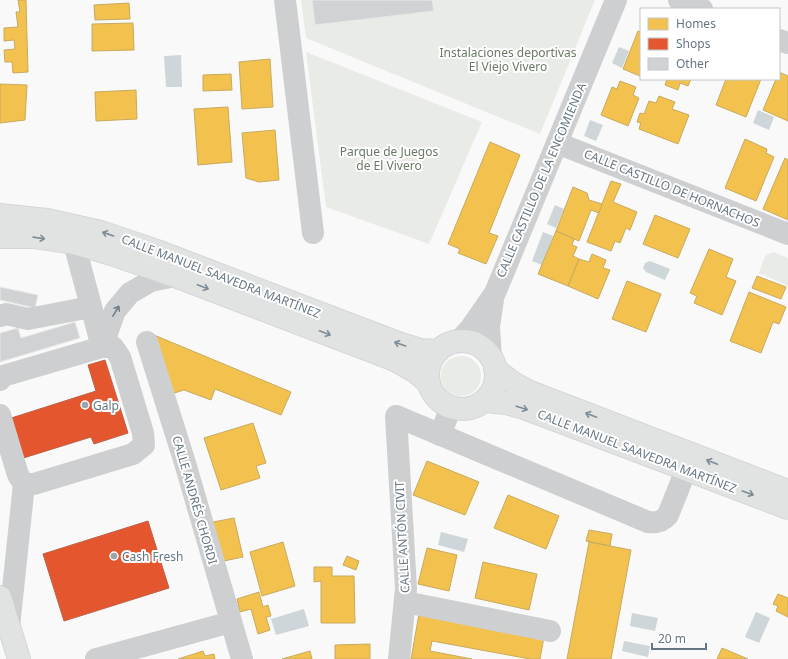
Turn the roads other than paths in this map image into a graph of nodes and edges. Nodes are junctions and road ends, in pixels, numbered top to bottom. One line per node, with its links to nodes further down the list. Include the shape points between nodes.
1 (285, 0): 7 (street)
2 (616, 0): 5 (street, CALLE CASTILLO DE LA ENCOMIENDA)
3 (679, 0): 4 (street)
4 (699, 8)
5 (557, 143): 8 (street, CALLE CASTILLO DE HORNACHOS); 12 (street, CALLE CASTILLO DE LA ENCOMIENDA)
6 (0, 215): 16 (main road, CALLE MANUEL SAAVEDRA MARTÍNEZ, one-way to 6, via 421,350 401,344 101,232 47,220)
7 (313, 233)
8 (788, 234)
9 (0, 237): 10 (main road, CALLE MANUEL SAAVEDRA MARTÍNEZ, one-way to 10, via 34,237)
10 (74, 243): 11 (main road, CALLE MANUEL SAAVEDRA MARTÍNEZ); 13 (street)
11 (175, 276): 17 (street, one-way to 11, via 115,311 130,293 151,281); 20 (main road, CALLE MANUEL SAAVEDRA MARTÍNEZ, one-way to 20, via 395,360)
12 (494, 293): 16 (street, CALLE CASTILLO DE LA ENCOMIENDA, via 470,329); 18 (street, CALLE CASTILLO DE LA ENCOMIENDA, via 490,327)
13 (91, 308): 14 (street, via 28,319 6,314); 17 (street)
14 (0, 316)
15 (147, 342): 31 (street, CALLE ANDRÉS CHORDI)
16 (448, 346): 18 (main road, via 468,342 479,346); 20 (main road, via 434,356 428,369)
17 (102, 347): 19 (street, via 3,376); 26 (street, via 113,347 120,357 143,433 144,445 133,454 34,484)
18 (493, 364): 21 (main road, via 494,383); 27 (main road, CALLE MANUEL SAAVEDRA MARTÍNEZ, one-way to 18, via 530,392 512,383)
19 (0, 380)
20 (429, 383): 22 (main road, via 433,394)
21 (484, 401): 22 (main road, via 468,408); 25 (main road, CALLE MANUEL SAAVEDRA MARTÍNEZ, one-way to 25, via 524,408)
22 (451, 407): 24 (street)
23 (0, 415): 26 (street, via 18,475)
24 (440, 435): 25 (street, via 648,522 664,520 668,515); 30 (street, CALLE ANTÓN CIVIT, via 396,416 406,588)
25 (686, 470): 28 (main road, CALLE MANUEL SAAVEDRA MARTÍNEZ, one-way to 28)
26 (24, 484): 32 (street)
27 (788, 491)
28 (788, 508)
29 (0, 597): 32 (main road)
30 (404, 602): 33 (street); 37 (street, CALLE ANTÓN CIVIT)
31 (231, 622): 35 (street); 36 (street, CALLE ANDRÉS CHORDI)
32 (9, 627): 34 (main road)
33 (550, 631)
34 (19, 659)
35 (96, 659)
36 (242, 659)
37 (399, 659)

